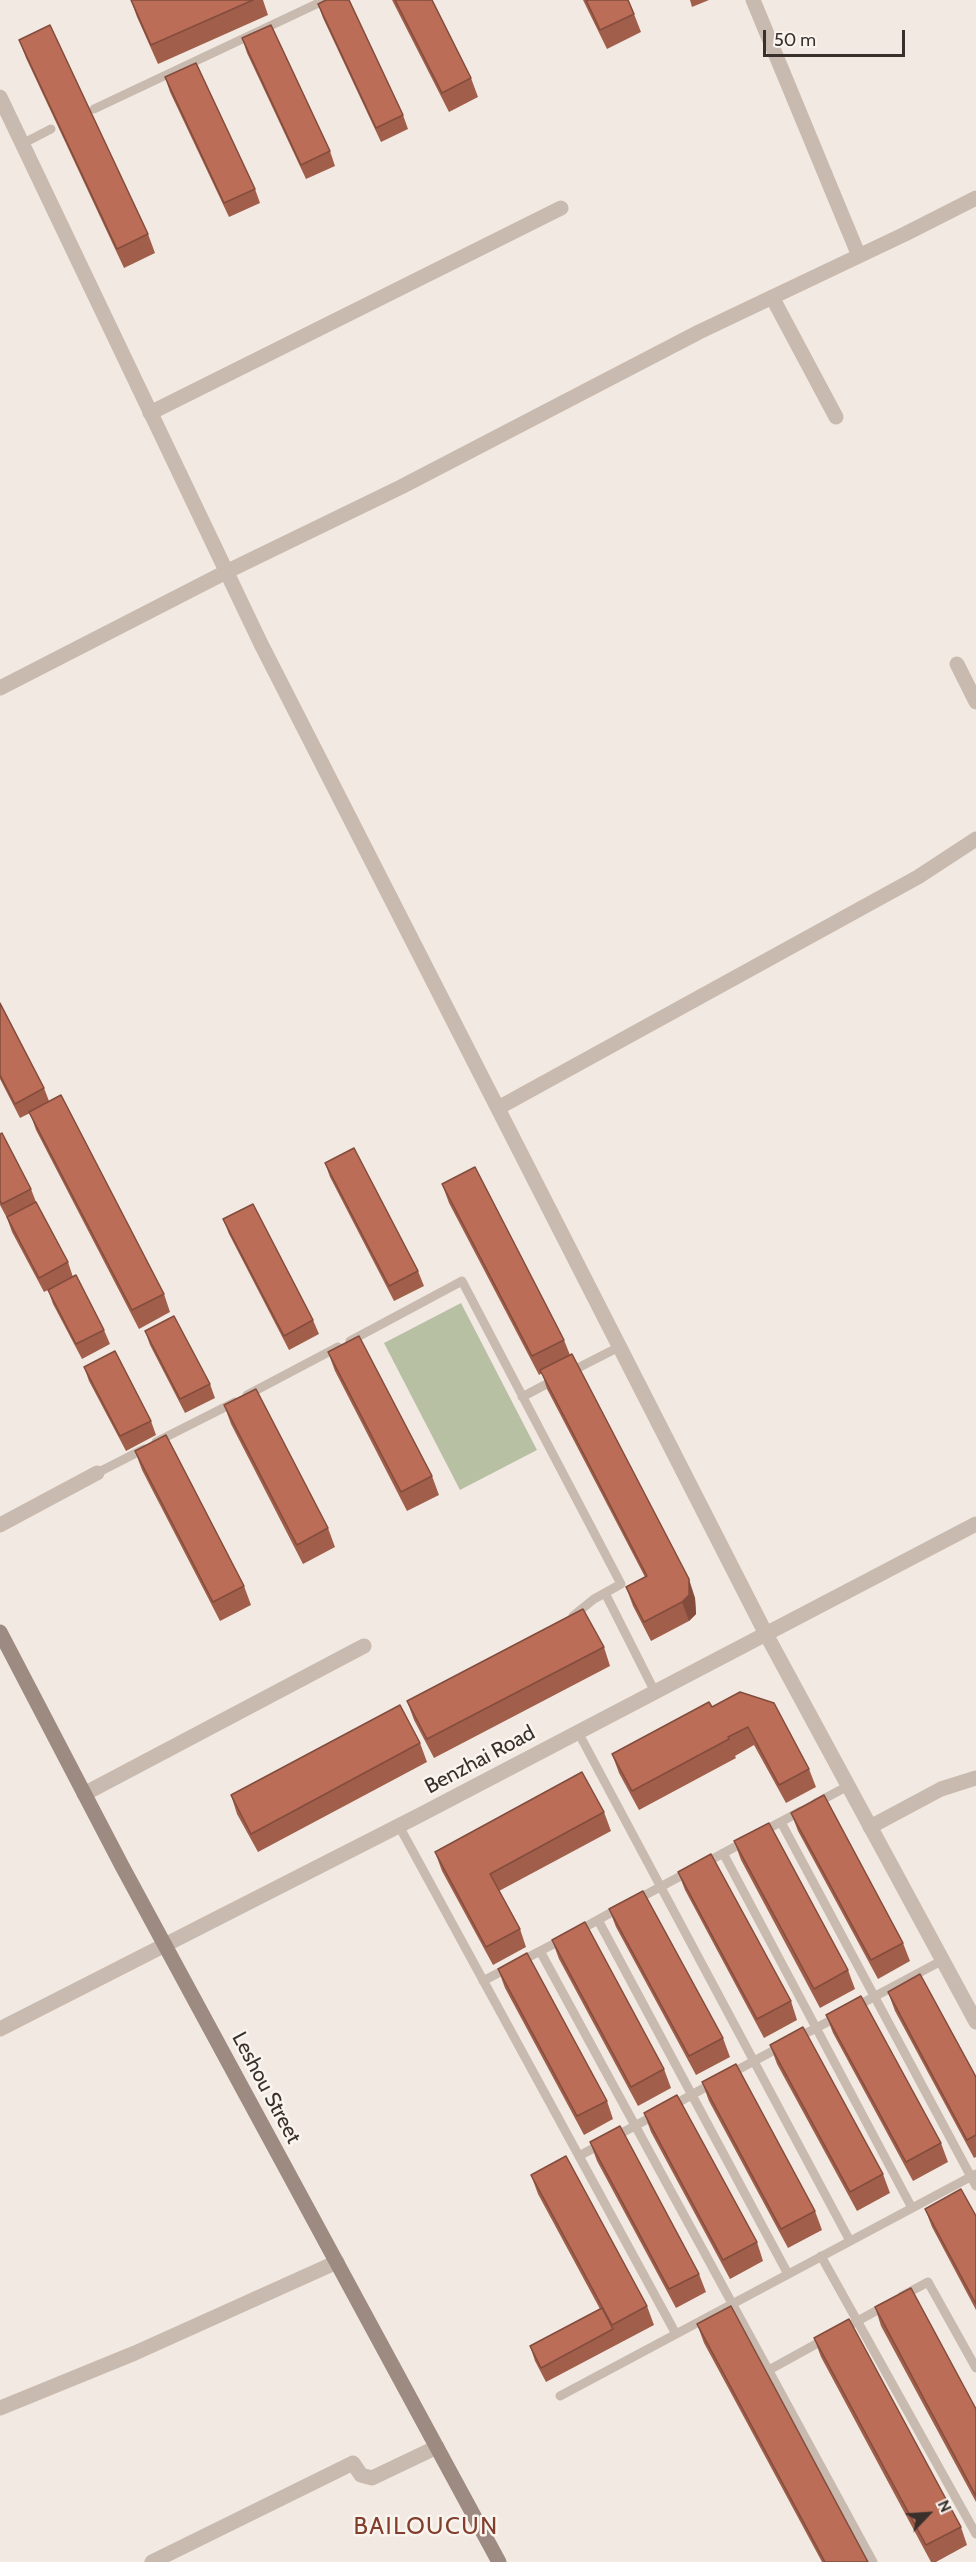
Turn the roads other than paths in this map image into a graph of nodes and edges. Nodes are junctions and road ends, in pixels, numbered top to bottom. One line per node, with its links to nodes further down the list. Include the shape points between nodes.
1 (325, 0): 4 (lane)
2 (753, 0): 9 (street)
3 (0, 98): 6 (street)
4 (94, 109)
5 (51, 129): 6 (lane)
6 (22, 144): 11 (street)
7 (976, 198): 9 (street)
8 (561, 208): 11 (street)
9 (859, 256): 10 (street)
10 (772, 297): 12 (street); 13 (street)
11 (150, 413): 13 (street)
12 (836, 417)
13 (226, 572): 15 (street); 18 (street)
14 (957, 664): 16 (street)
15 (0, 688)
16 (976, 702)
17 (976, 839): 18 (street, via 918,877)
18 (498, 1108): 19 (street)
19 (619, 1347): 20 (lane); 27 (street)
20 (522, 1397): 21 (lane, via 462,1281); 24 (lane, via 621,1584)
21 (97, 1473): 23 (street)
22 (976, 1524): 27 (street, Benzhai Road)
23 (0, 1525)
24 (605, 1593): 25 (lane); 29 (lane)
25 (561, 1622)
26 (0, 1632): 33 (main road, Leshou Street)
27 (766, 1634): 29 (street, Benzhai Road); 32 (street)
28 (364, 1646): 33 (street)
29 (656, 1692): 30 (street, Benzhai Road)
30 (578, 1732): 35 (street, Benzhai Road); 38 (lane)
31 (976, 1778): 36 (street, via 941,1789)
32 (848, 1786): 34 (lane); 36 (street)
33 (84, 1794): 40 (main road, Leshou Street)
34 (781, 1822): 37 (lane); 44 (lane)
35 (399, 1826): 40 (street, Benzhai Road); 43 (lane)
36 (870, 1827): 42 (street)
37 (723, 1853): 38 (lane); 46 (lane)
38 (660, 1887): 39 (lane); 48 (lane)
39 (598, 1920): 41 (lane); 49 (lane)
40 (165, 1945): 47 (street, Benzhai Road); 57 (main road, Leshou Street)
41 (540, 1951): 43 (lane); 50 (lane)
42 (942, 1960): 44 (lane); 45 (street)
43 (483, 1981): 51 (lane)
44 (874, 1997): 46 (lane); 52 (lane)
45 (976, 2022)
46 (816, 2028): 48 (lane); 54 (lane)
47 (0, 2029)
48 (754, 2061): 49 (lane); 55 (lane)
49 (692, 2095): 50 (lane); 58 (lane)
50 (636, 2125): 51 (lane); 59 (lane)
51 (579, 2156): 63 (lane)
52 (974, 2175): 53 (lane); 54 (lane)
53 (976, 2186)
54 (912, 2208): 55 (lane)
55 (850, 2241): 56 (lane)
56 (821, 2256): 58 (lane); 60 (lane)
57 (337, 2262): 67 (street); 68 (main road, Leshou Street)
58 (788, 2274): 59 (lane)
59 (733, 2304): 63 (lane); 65 (lane)
60 (857, 2321): 61 (lane); 64 (lane, via 928,2282); 69 (lane)
61 (848, 2327)
62 (838, 2332): 65 (lane)
63 (676, 2334): 66 (lane)
64 (976, 2368)
65 (769, 2370): 72 (lane)
66 (560, 2396)
67 (0, 2407)
68 (437, 2447): 70 (street, via 372,2478 361,2475 353,2463); 71 (main road, Leshou Street)
69 (976, 2534)
70 (152, 2562)
71 (499, 2562)
72 (873, 2562)

